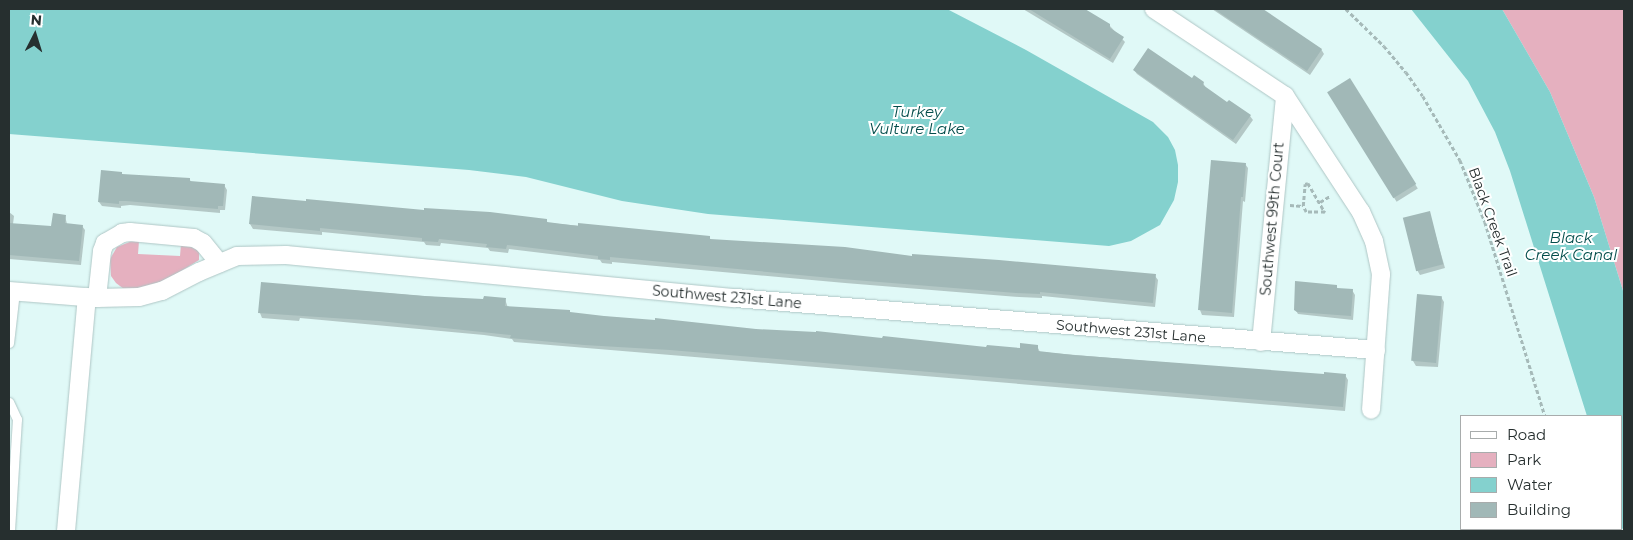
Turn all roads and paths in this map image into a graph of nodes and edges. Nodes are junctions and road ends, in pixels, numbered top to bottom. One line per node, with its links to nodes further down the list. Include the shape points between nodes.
1 (1154, 9): 3 (street)
2 (1346, 9): 16 (path, Black Creek Trail, via 1406,72 1460,160 1485,222)
3 (1285, 96): 11 (street, Southwest 99th Court); 13 (street, via 1361,212 1374,241 1381,274)
4 (1330, 196): 5 (path)
5 (1320, 202): 7 (path, via 1324,214 1306,212); 7 (path, via 1306,183)
6 (1290, 205): 7 (path)
7 (1303, 206)
8 (219, 263): 10 (street, Southwest 231st Lane, via 151,295 127,299); 10 (street, via 203,243 194,238 122,233 105,243); 11 (street, Southwest 231st Lane, via 250,254 286,255 735,298)
9 (12, 291): 10 (street, Southwest 231st Lane); 12 (lane)
10 (92, 298): 18 (street)
11 (1261, 342): 13 (street, Southwest 231st Lane)
12 (9, 343)
13 (1376, 350): 15 (street)
14 (9, 402): 17 (lane, via 17,419)
15 (1371, 410)
16 (1545, 415)
17 (10, 531)
18 (66, 531)

